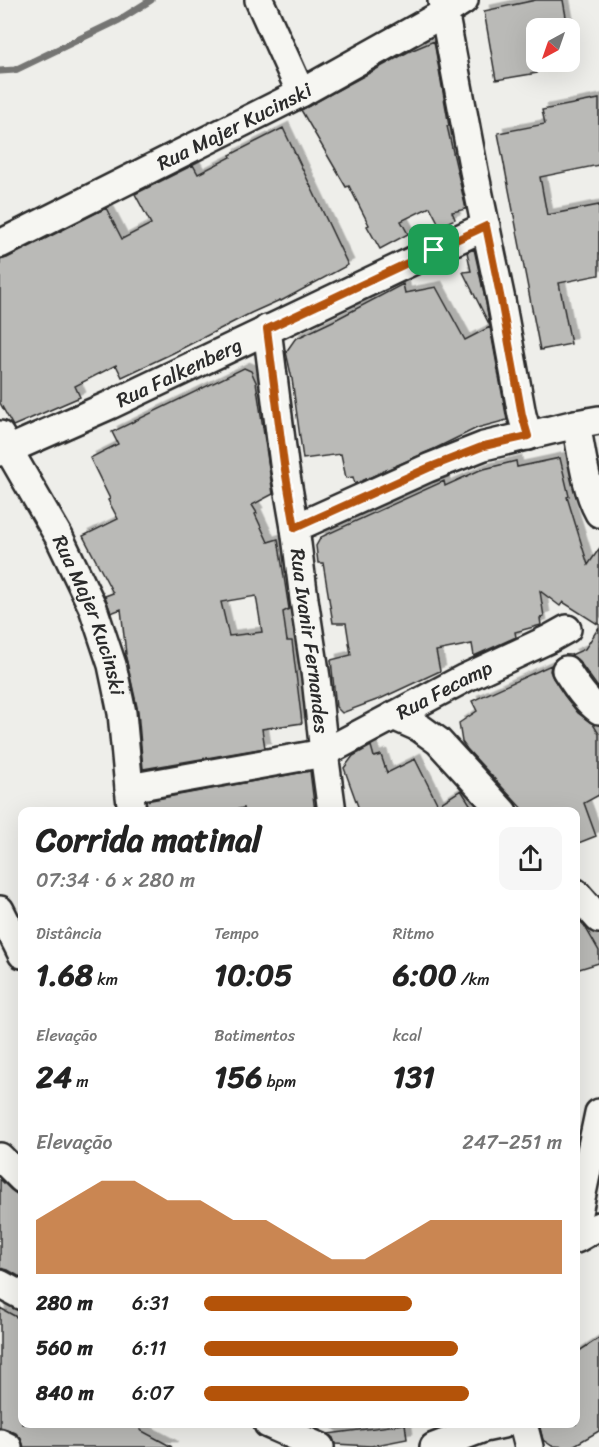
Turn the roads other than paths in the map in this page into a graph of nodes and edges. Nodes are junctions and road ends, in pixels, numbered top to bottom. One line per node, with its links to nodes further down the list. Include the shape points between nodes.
1 (259, 0): 3 (street)
2 (450, 4): 3 (street, Rua Majer Kucinski); 4 (street, via 474,171)
3 (301, 93): 5 (street, Rua Majer Kucinski)
4 (486, 226): 6 (street, Rua Falkenberg); 8 (street)
5 (0, 244)
6 (267, 329): 9 (street, Rua Falkenberg, via 91,414); 11 (street, Rua Ivanir Fernandes)
7 (588, 422): 8 (street); 10 (street, via 589,489)
8 (528, 436): 11 (street, via 465,453)
9 (2, 446): 17 (street, Rua Majer Kucinski, via 59,537 93,608 112,665 122,713)
10 (599, 513)
11 (295, 528): 16 (street, Rua Ivanir Fernandes)
12 (567, 629): 15 (street, Rua Fecamp)
13 (566, 670): 14 (street)
14 (599, 710)
15 (393, 716): 16 (street, Rua Fecamp); 19 (street, via 438,741)
16 (324, 753): 17 (street, Rua Fecamp); 18 (street, Rua Ivanir Fernandes)
17 (131, 800)
18 (331, 807)
19 (498, 807)
20 (580, 898): 22 (street)
21 (0, 910): 23 (street)
22 (599, 919)
23 (18, 943)
24 (599, 1113): 27 (street)
25 (0, 1157): 26 (street)
26 (18, 1175)
27 (580, 1203)
28 (599, 1226): 29 (street)
29 (580, 1237)
30 (0, 1284): 31 (street)
31 (18, 1294)
32 (277, 1428): 37 (street)
33 (524, 1428): 39 (street)
34 (493, 1433): 38 (street)
35 (0, 1443): 36 (street)
36 (8, 1447)
37 (320, 1447)
38 (434, 1447)
39 (529, 1447)

